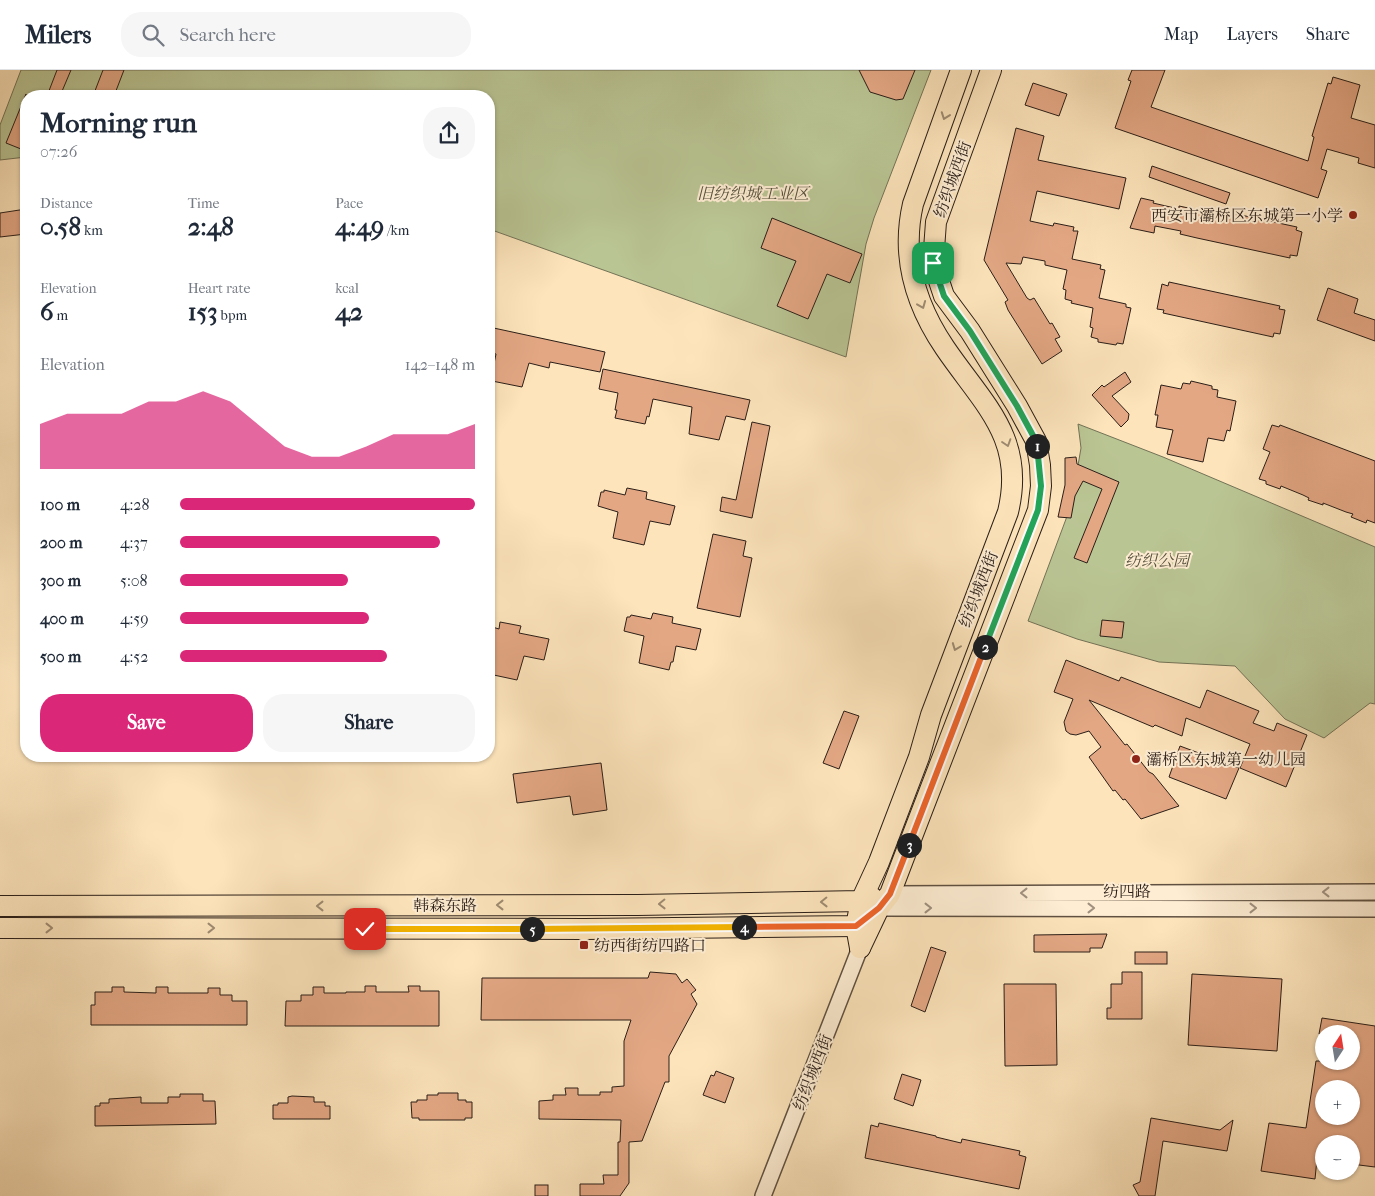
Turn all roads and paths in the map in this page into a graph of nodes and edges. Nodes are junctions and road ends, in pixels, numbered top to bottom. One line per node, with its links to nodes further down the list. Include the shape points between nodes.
1 (962, 70): 4 (main road, 纺织城西街, one-way to 4, via 913,204 908,246 915,286 929,322 1006,438 1012,460 1011,497 879,862)
2 (991, 70): 4 (main road, 纺织城西街, via 936,222 933,263 944,296 970,331 1036,441 1041,498)
3 (1375, 892): 4 (street, 纺四路, one-way to 4)
4 (877, 901): 5 (main road, 韩森东路, one-way to 5, via 638,905); 6 (street, 纺四路, one-way to 6); 7 (main road, 纺织城西街); 9 (main road, 纺织城西街)
5 (0, 906)
6 (1375, 909)
7 (856, 926): 8 (main road, 韩森东路, one-way to 7); 9 (main road, 纺织城西街)
8 (0, 928)
9 (860, 948): 10 (street, 纺织城西街)
10 (763, 1196)

